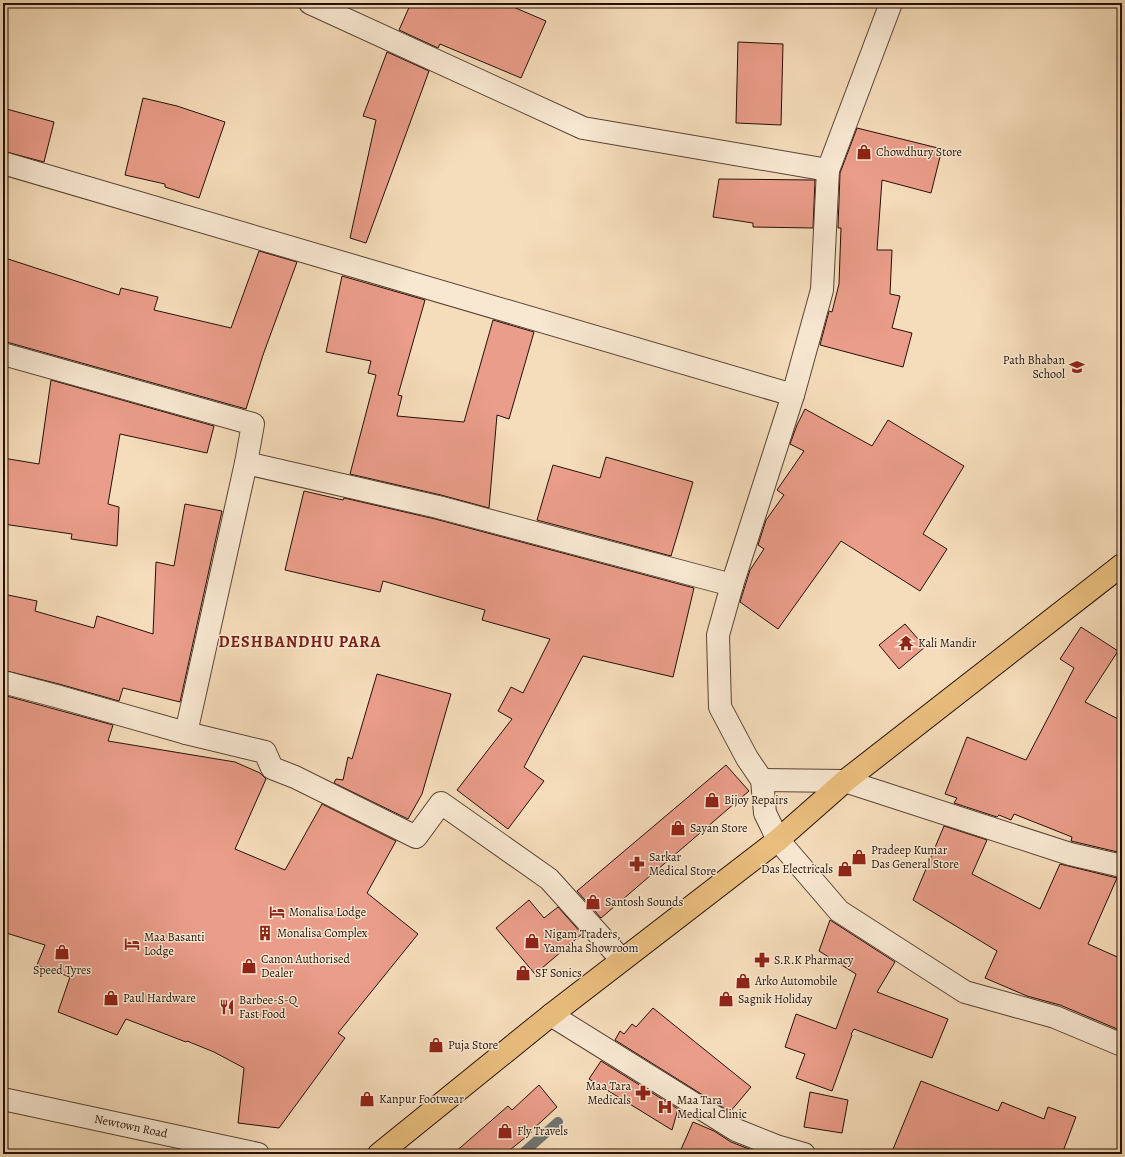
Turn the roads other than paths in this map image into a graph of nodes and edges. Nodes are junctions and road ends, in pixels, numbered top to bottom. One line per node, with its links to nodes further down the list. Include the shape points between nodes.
1 (310, 3): 4 (street, via 583,128)
2 (891, 3): 4 (street)
3 (3, 163): 6 (street)
4 (828, 170): 6 (street, via 822,290)
5 (3, 354): 7 (street, via 253,424)
6 (793, 396): 9 (street)
7 (246, 463): 9 (street, via 438,506); 11 (street)
8 (1122, 565): 13 (main road)
9 (732, 585): 12 (street, via 718,635 720,707)
10 (3, 682): 11 (street)
11 (186, 733): 16 (street, via 265,752 272,768 416,837 441,803 549,879)
12 (762, 780): 13 (street); 14 (street, via 765,813)
13 (845, 781): 14 (main road); 15 (street, via 1070,854)
14 (778, 840): 16 (main road); 18 (street, via 839,911 965,992 1055,1017)
15 (1122, 866)
16 (622, 960): 17 (main road)
17 (551, 1015): 21 (main road); 22 (street, via 736,1130)
18 (1122, 1045)
19 (3, 1099): 20 (street, Newtown Road)
20 (258, 1154)
21 (379, 1154)
22 (804, 1154)

